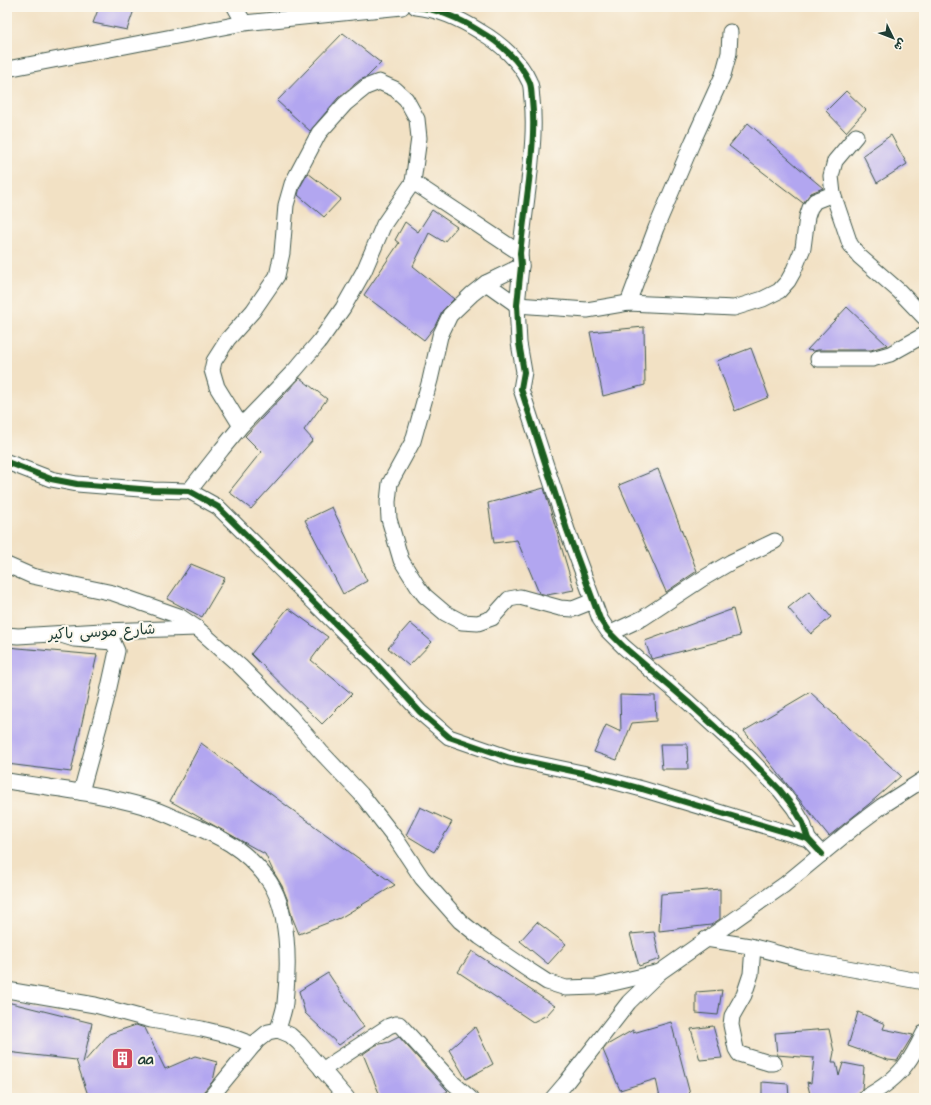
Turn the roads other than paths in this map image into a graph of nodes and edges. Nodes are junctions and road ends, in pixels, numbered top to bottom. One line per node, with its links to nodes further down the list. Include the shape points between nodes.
1 (235, 7): 4 (street)
2 (402, 7): 4 (street)
3 (416, 7): 10 (street, via 444,14 490,37 517,62 530,83 534,114)
4 (244, 23): 6 (street)
5 (730, 32): 12 (street, via 729,53 723,75 656,228)
6 (7, 70)
7 (856, 136): 9 (street, via 835,161 831,176)
8 (413, 182): 10 (street); 17 (street, via 384,224 364,271 320,342); 17 (street, via 419,138 417,118 406,99 395,88 379,82 366,87 345,104 319,133 292,184 286,205 282,253 277,276 254,311 228,339 214,361 212,370 217,387)
9 (833, 194): 12 (street, via 815,201 810,208 804,248 794,272 778,291 763,299 734,308); 14 (street, via 850,244 859,256)
10 (520, 259): 11 (street); 13 (street)
11 (486, 283): 13 (street); 22 (street, via 450,315 440,336 413,442 390,483 389,519 401,560 424,596 445,613 462,622 478,623 492,618 509,599 520,597 573,609)
12 (628, 303): 13 (street, via 587,310)
13 (518, 305): 22 (street, via 519,343 524,372 521,389)
14 (924, 317)
15 (924, 335): 16 (street, via 890,354 872,360)
16 (818, 359)
17 (241, 426): 19 (street)
18 (7, 462): 19 (street, via 51,479 77,484)
19 (189, 491): 30 (street, via 218,507 379,667 420,712 449,737 510,758 642,789)
20 (775, 541): 24 (street, via 731,562 643,618)
21 (7, 565): 23 (street, via 32,576 113,593 179,616)
22 (593, 601): 24 (street, via 600,619)
23 (197, 628): 25 (street, شارع موسى باكير, via 102,630); 34 (street, via 290,716 361,794 422,878 460,921 480,937 547,982 566,988 596,987)
24 (611, 633): 30 (street, via 749,758 780,790 803,823)
25 (58, 634): 26 (street, شارع موسى باكير); 29 (street, via 74,639 114,642 117,651)
26 (7, 635)
27 (924, 779): 31 (street, via 882,806)
28 (7, 781): 29 (street)
29 (81, 792): 37 (street, via 148,808 215,834 236,846 267,877 283,914 286,937 285,1004)
30 (808, 839): 31 (street)
31 (822, 854): 32 (street, via 784,885)
32 (706, 939): 33 (street); 34 (street)
33 (753, 947): 35 (street, via 803,960); 40 (street, via 752,974 732,1016 736,1049 744,1056)
34 (660, 972): 45 (street, via 629,1002)
35 (924, 982)
36 (7, 990): 39 (street, via 95,1005 151,1020 227,1035)
37 (278, 1030): 39 (street, via 268,1032); 41 (street, via 290,1035 299,1043)
38 (924, 1033): 46 (street, via 908,1062 895,1078)
39 (254, 1045): 42 (street)
40 (774, 1063)
41 (322, 1070): 43 (street); 44 (street, via 389,1026 400,1024 453,1083)
42 (210, 1098)
43 (347, 1098)
44 (470, 1098)
45 (553, 1098)
46 (864, 1098)

